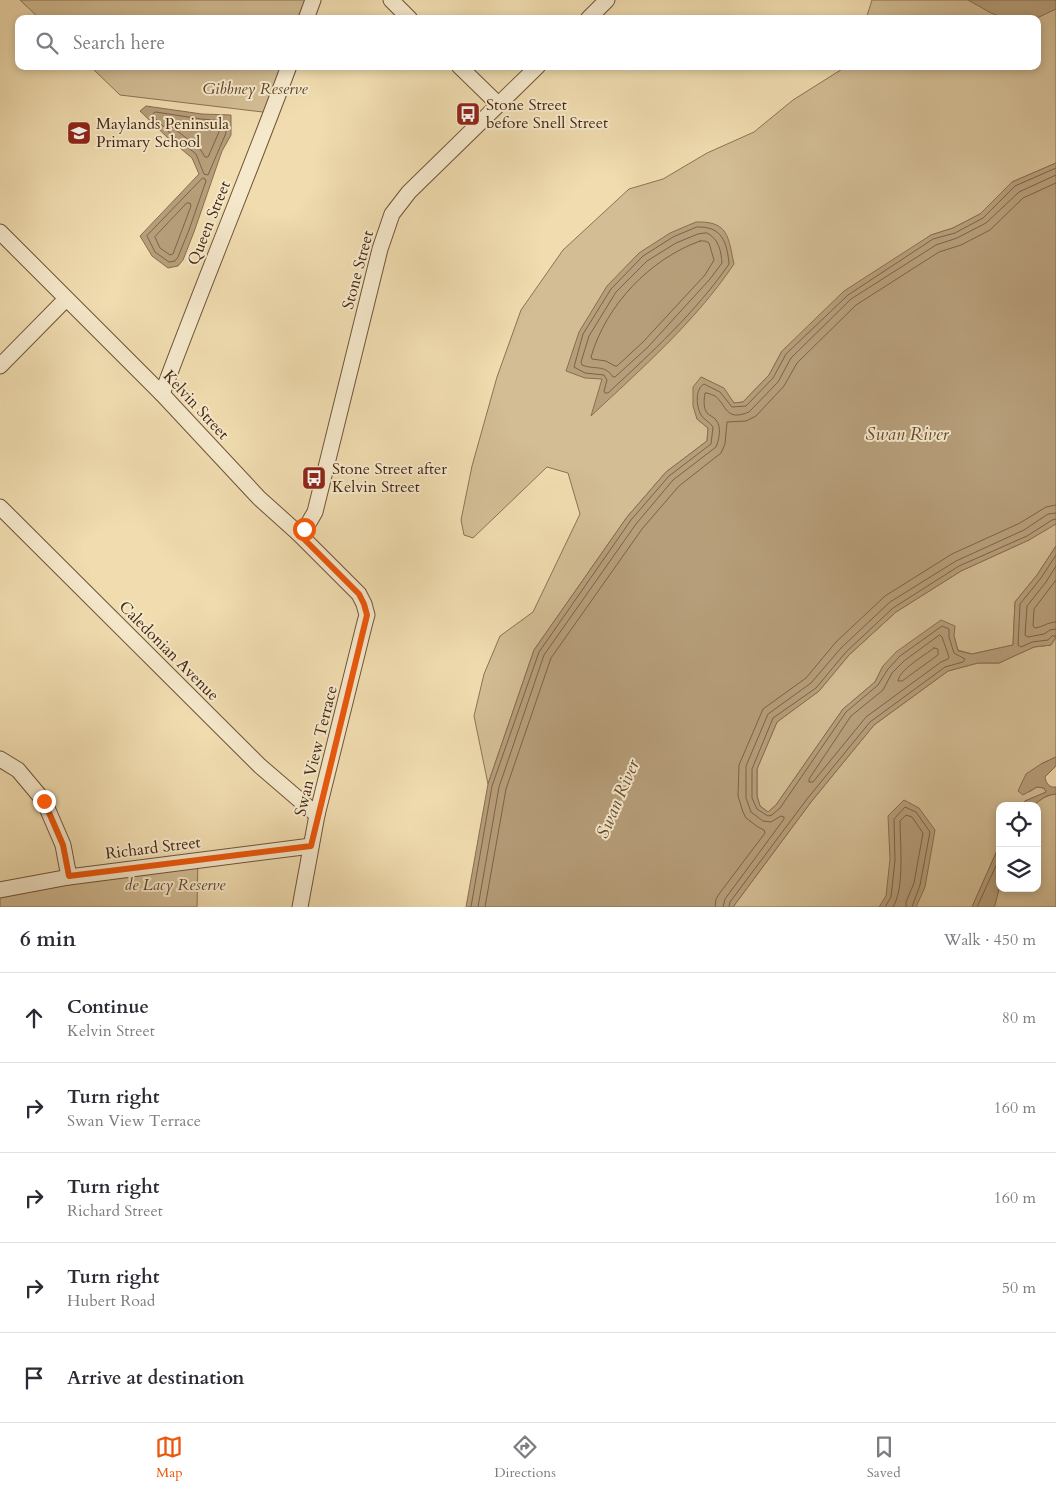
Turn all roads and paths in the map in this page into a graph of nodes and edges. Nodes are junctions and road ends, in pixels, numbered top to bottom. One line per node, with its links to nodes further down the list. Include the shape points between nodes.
1 (313, 0): 4 (street)
2 (391, 0): 5 (street)
3 (608, 0): 6 (street)
4 (307, 15)
5 (406, 15)
6 (592, 15)
7 (288, 70): 14 (street, Queen Street)
8 (463, 70): 10 (street)
9 (534, 70): 10 (street, Stone Street)
10 (498, 104): 16 (street, Stone Street, via 392,214 380,249 315,512)
11 (0, 232): 12 (street, Kelvin Street)
12 (66, 299): 13 (street); 14 (street, Kelvin Street)
13 (0, 366)
14 (162, 394): 16 (street, Kelvin Street, via 259,498)
15 (0, 507): 19 (street, Caledonian Avenue, via 260,766)
16 (299, 534): 17 (street, Kelvin Street, via 359,594)
17 (364, 604): 19 (street, Swan View Terrace, via 366,622)
18 (0, 759): 21 (street, via 18,770 44,801 63,845)
19 (317, 815): 20 (street, Swan View Terrace)
20 (311, 846): 21 (street, Richard Street); 23 (street, Swan View Terrace)
21 (69, 876): 22 (street, Richard Street)
22 (0, 890)
23 (300, 907)

